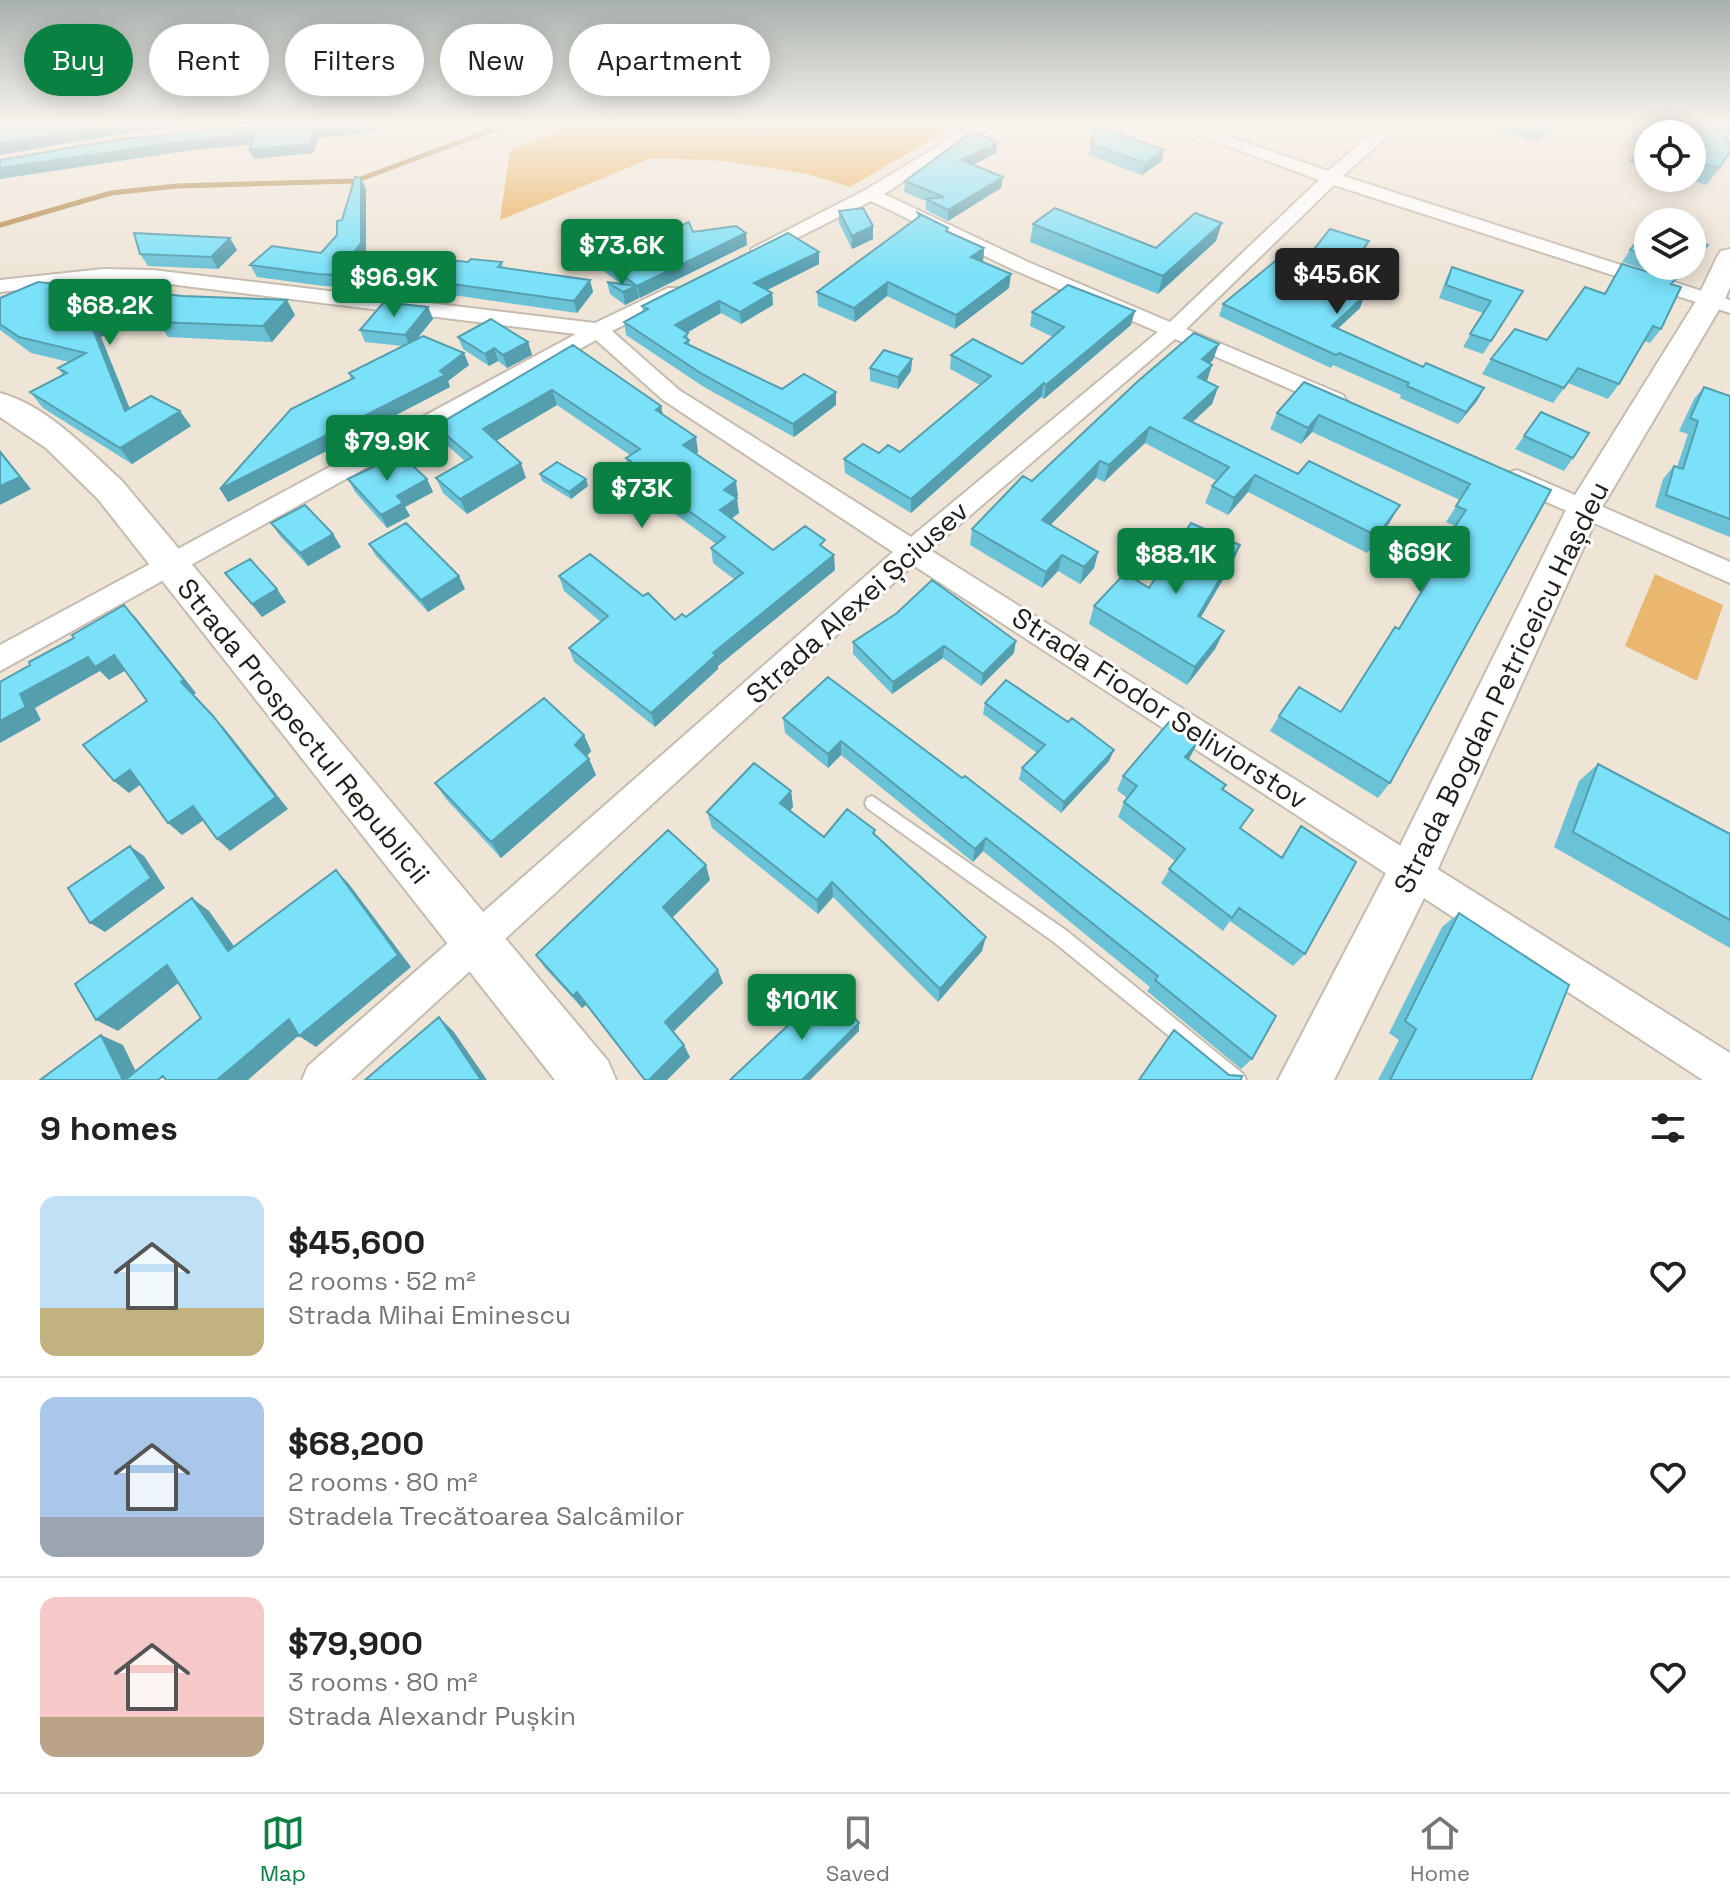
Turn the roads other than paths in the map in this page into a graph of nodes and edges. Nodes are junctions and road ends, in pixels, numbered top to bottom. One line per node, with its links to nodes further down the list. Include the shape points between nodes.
1 (903, 174): 5 (street)
2 (1321, 174): 4 (street)
3 (1335, 174): 4 (street, Strada Alexei Șciusev)
4 (1331, 178): 10 (street); 12 (street, Strada Alexei Șciusev)
5 (871, 194): 7 (street); 12 (street, via 1021,266)
6 (1730, 257): 10 (main road, Strada Bogdan Petriceicu Hașdeu)
7 (734, 262)
8 (693, 282): 11 (street)
9 (0, 286): 11 (street, via 103,275 153,276)
10 (1720, 304): 16 (main road, Strada Bogdan Petriceicu Hașdeu)
11 (598, 330): 17 (street, Strada Fiodor Seliviorstov, via 671,395); 18 (street)
12 (1173, 330): 13 (street); 17 (street, Strada Alexei Șciusev)
13 (1349, 406)
14 (3, 409): 18 (main road, Strada Prospectul Republicii, via 82,461)
15 (1496, 470): 16 (street)
16 (1584, 508): 19 (street); 22 (main road, Strada Bogdan Petriceicu Hașdeu)
17 (913, 550): 22 (street, Strada Fiodor Seliviorstov); 23 (street, Strada Alexei Șciusev)
18 (169, 565): 20 (street); 23 (main road, Strada Prospectul Republicii)
19 (1730, 573)
20 (0, 659)
21 (872, 803): 27 (lane, via 1061,937)
22 (1413, 870): 24 (street, Strada Fiodor Seliviorstov); 28 (main road, Strada Bogdan Petriceicu Hașdeu)
23 (477, 944): 25 (street, Strada Alexei Șciusev); 26 (main road, Strada Prospectul Republicii)
24 (1730, 1075)
25 (322, 1080)
26 (589, 1080)
27 (1237, 1080)
28 (1305, 1080)

